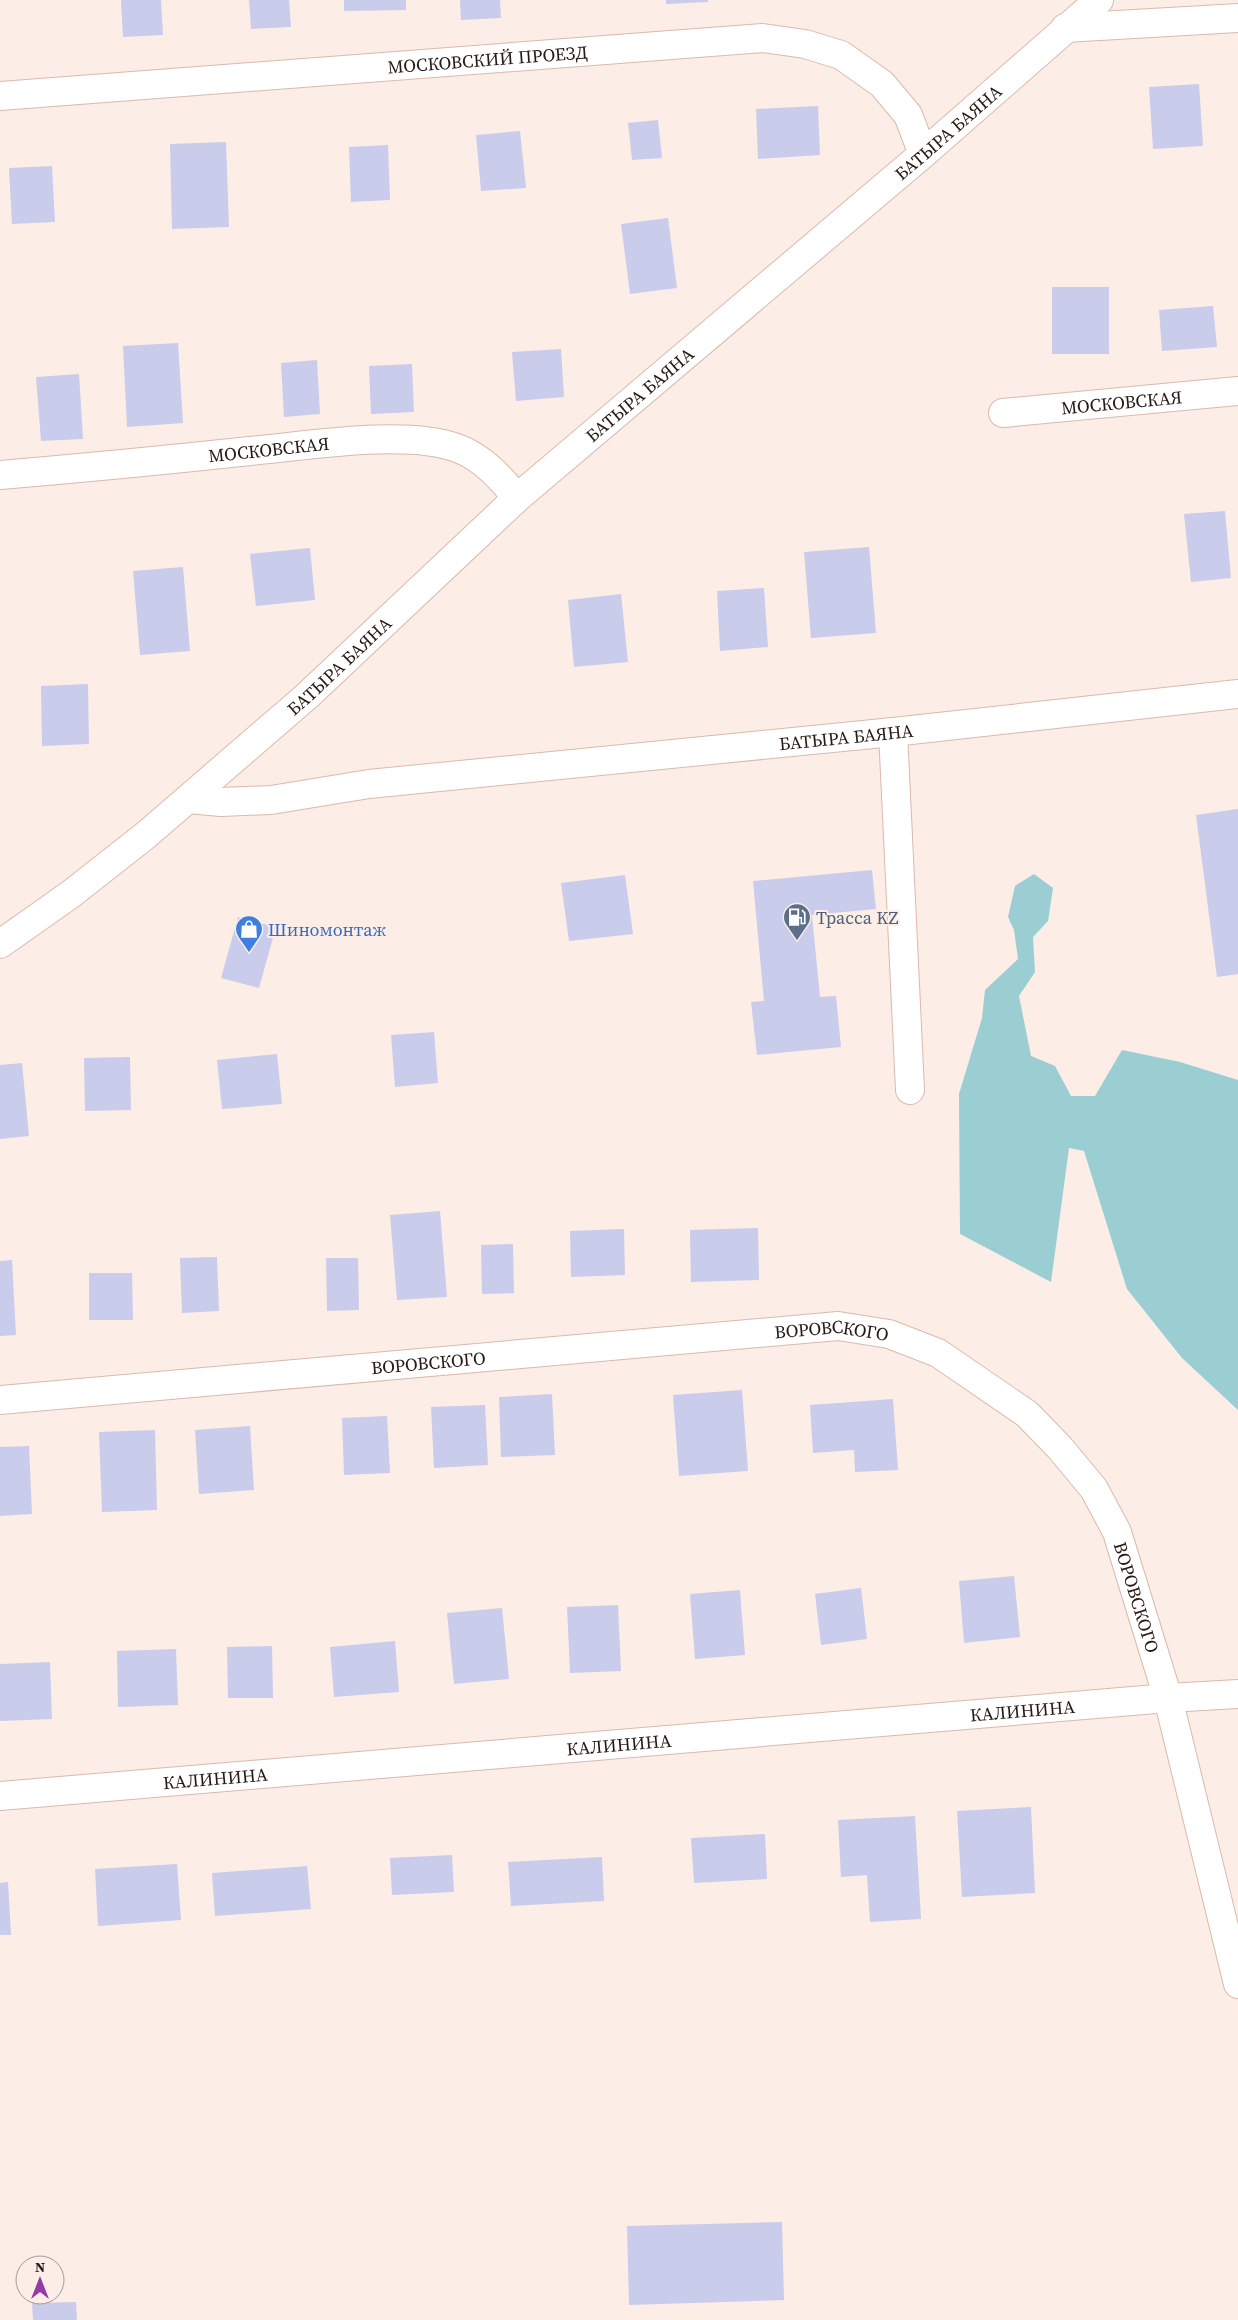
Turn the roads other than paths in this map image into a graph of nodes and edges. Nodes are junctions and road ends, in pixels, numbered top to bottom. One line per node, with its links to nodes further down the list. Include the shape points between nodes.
1 (1099, 0): 3 (street, БАТЫРА БАЯНА)
2 (1238, 18): 3 (street)
3 (1066, 28): 5 (street, БАТЫРА БАЯНА)
4 (0, 96): 5 (street, МОСКОВСКИЙ ПРОЕЗД, via 763,38 805,44 841,55 882,84 908,115)
5 (923, 154): 9 (street, БАТЫРА БАЯНА)
6 (1238, 391): 7 (street, МОСКОВСКАЯ)
7 (1003, 413)
8 (0, 475): 9 (street, МОСКОВСКАЯ, via 310,445 425,440 458,448 473,457 495,471)
9 (518, 498): 12 (street, БАТЫРА БАЯНА, via 307,696)
10 (1238, 694): 11 (street, БАТЫРА БАЯНА)
11 (893, 732): 12 (street, БАТЫРА БАЯНА, via 369,784 271,800 220,802); 14 (street)
12 (188, 799): 13 (street, БАТЫРА БАЯНА, via 72,894)
13 (0, 944)
14 (910, 1090)
15 (0, 1400): 17 (street, ВОРОВСКОГО, via 838,1326 889,1334 938,1353 1028,1414 1094,1489 1117,1532)
16 (1238, 1694): 17 (street, КАЛИНИНА)
17 (1168, 1698): 18 (street, КАЛИНИНА); 19 (street, ВОРОВСКОГО)
18 (0, 1796)
19 (1238, 1984)

